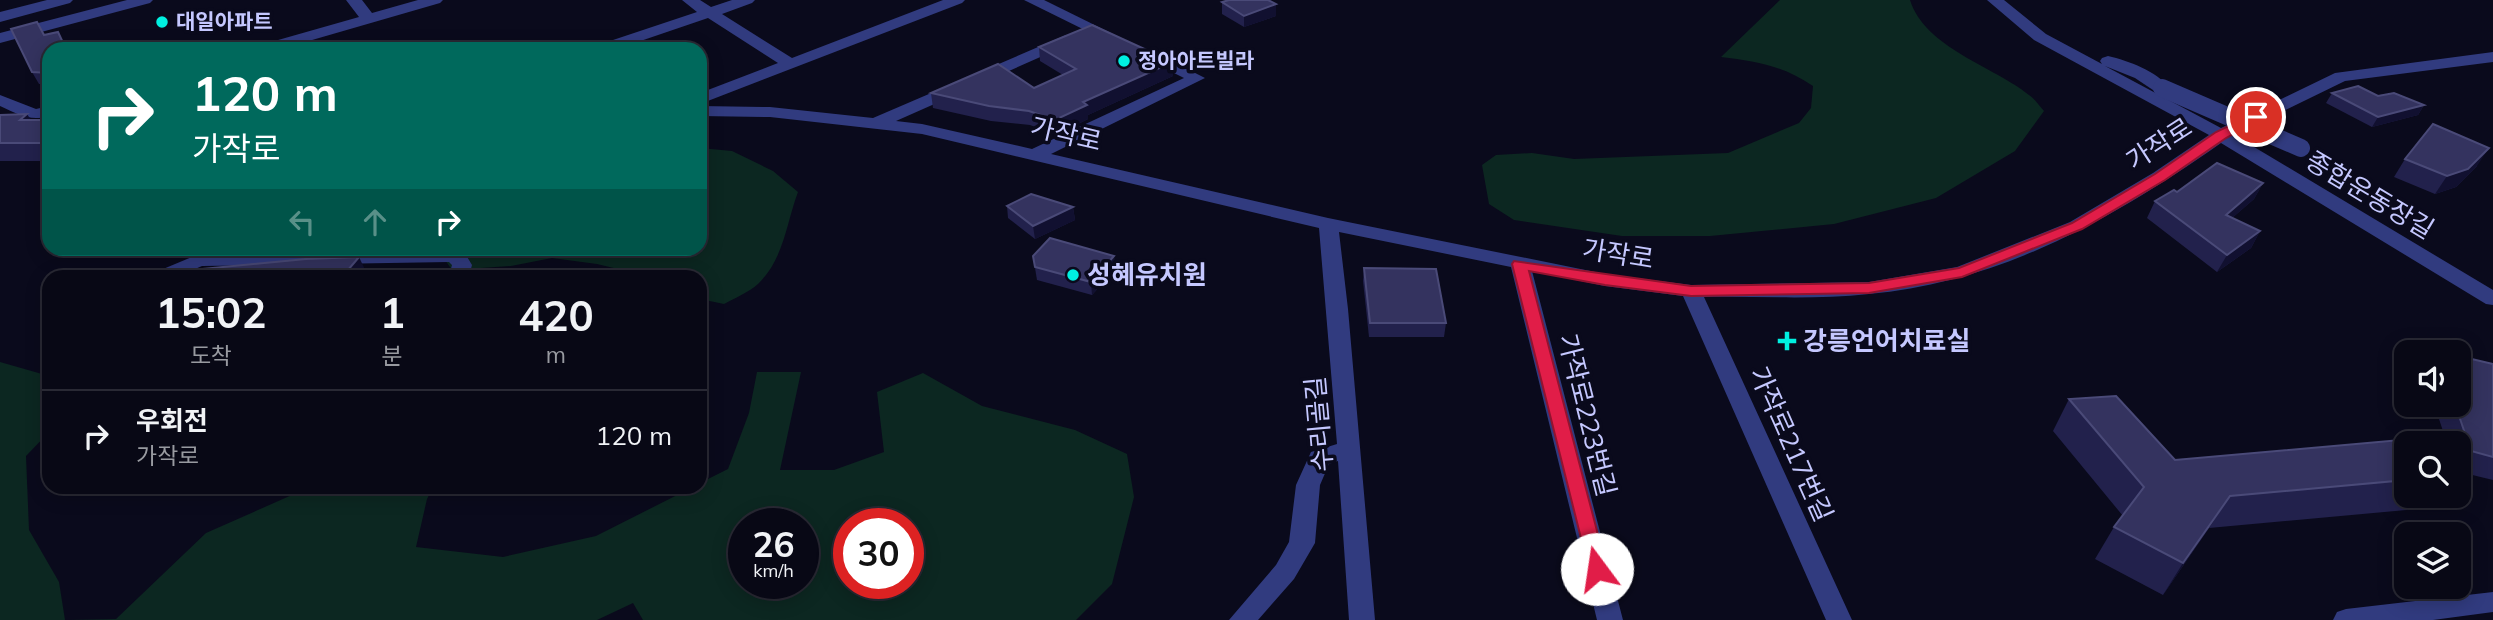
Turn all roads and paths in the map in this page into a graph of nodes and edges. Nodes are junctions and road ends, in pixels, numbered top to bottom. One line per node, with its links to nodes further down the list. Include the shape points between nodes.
1 (65, 0): 12 (street)
2 (145, 0): 15 (street)
3 (354, 0): 13 (street)
4 (435, 0): 13 (street)
5 (690, 0): 11 (street)
6 (747, 0): 11 (street)
7 (1032, 0): 14 (street)
8 (1994, 0): 27 (street, 종합운동장길, via 2040,37)
9 (2017, 0): 28 (street, bridge, via 2012,4 2054,37)
10 (947, 2): 19 (street)
11 (708, 13): 17 (street); 19 (street)
12 (0, 18)
13 (369, 19): 16 (street)
14 (1094, 28): 26 (street); 29 (street, via 1197,78)
15 (0, 37)
16 (288, 42)
17 (622, 42)
18 (2493, 57): 27 (street, 가작로, via 2341,77)
19 (790, 64): 20 (street)
20 (707, 96)
21 (0, 100): 23 (street)
22 (707, 111): 26 (street, 가작로, via 770,112)
23 (42, 113)
24 (42, 114): 25 (street)
25 (0, 116)
26 (875, 124): 29 (street, 가작로, via 922,129)
27 (2221, 135): 36 (street, 가작로, via 2077,226 1962,272 1869,288); 37 (street, 종합운동장길)
28 (2301, 148)
29 (1036, 154): 30 (street, 가작로)
30 (1328, 224): 33 (street, 가작로); 38 (street, 수리골길)
31 (308, 256): 34 (street, via 198,260)
32 (451, 256): 35 (street, via 459,259)
33 (1520, 264): 36 (street, 가작로); 42 (street, 가작로223번길)
34 (176, 270)
35 (461, 270)
36 (1691, 291): 43 (street, 가작로217번길)
37 (2493, 299)
38 (1349, 449): 40 (street, via 1319,458 1308,485 1302,543 1285,572); 41 (street, 수리골길)
39 (2493, 602): 44 (street)
40 (1242, 620)
41 (1362, 620)
42 (1610, 620)
43 (1839, 620)
44 (2346, 620)

